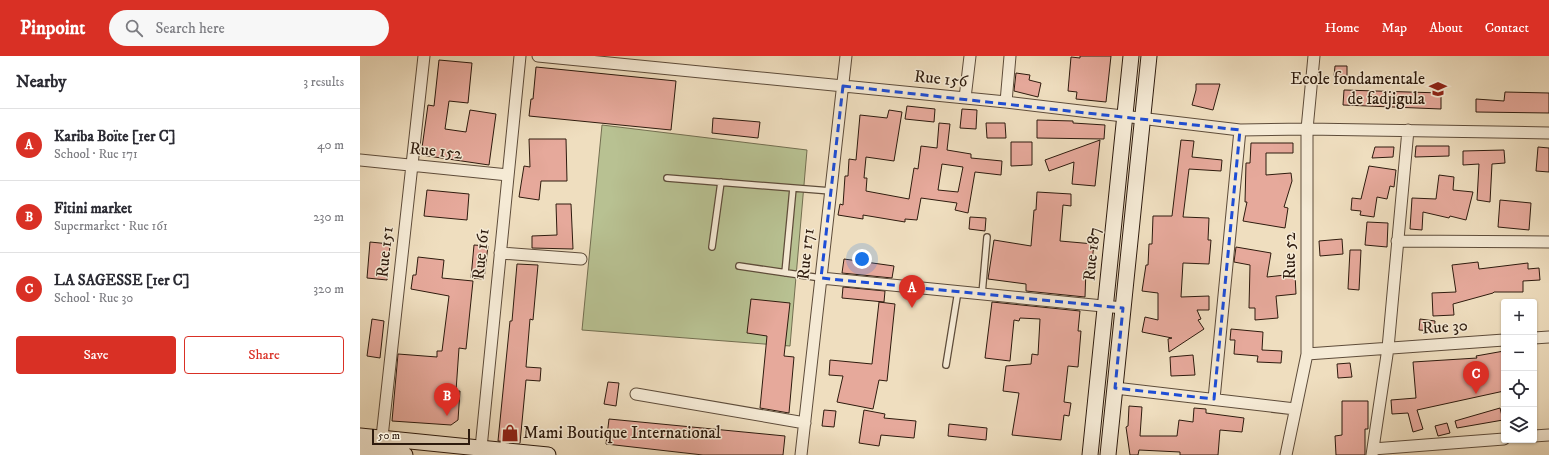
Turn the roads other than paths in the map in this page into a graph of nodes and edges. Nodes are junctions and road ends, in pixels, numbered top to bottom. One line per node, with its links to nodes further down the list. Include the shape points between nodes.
1 (424, 56): 20 (street, Rue 151)
2 (520, 56): 21 (street, Rue 161)
3 (538, 56): 10 (street, Rue 156)
4 (846, 56): 10 (street, Rue 171)
5 (970, 56): 11 (street)
6 (1010, 56): 12 (street)
7 (1131, 56): 13 (street, Rue 187)
8 (1149, 56): 14 (street)
9 (1314, 56): 15 (street, Rue 52)
10 (842, 86): 11 (street, Rue 156); 25 (street, Rue 171)
11 (966, 98): 12 (street, Rue 156)
12 (1006, 102): 13 (street, Rue 156)
13 (1125, 116): 14 (street, Rue 156); 37 (street, Rue 187)
14 (1143, 118): 16 (street, Rue 156); 38 (street)
15 (1307, 128): 16 (street, Rue 156); 17 (street, Rue 156); 43 (street, Rue 52)
16 (1240, 130): 47 (street)
17 (1408, 130): 18 (street, Rue 156); 27 (street)
18 (1549, 133)
19 (360, 160): 20 (street, Rue 152)
20 (412, 166): 21 (street, Rue 152); 54 (street, Rue 151)
21 (508, 176): 30 (street, Rue 161)
22 (667, 178): 23 (lane)
23 (721, 182): 24 (lane); 29 (lane)
24 (793, 188): 25 (lane); 33 (lane)
25 (830, 191): 34 (street, Rue 171)
26 (987, 237): 36 (lane)
27 (1397, 241): 28 (street); 42 (street)
28 (1549, 242)
29 (712, 247)
30 (500, 253): 31 (street); 56 (street, Rue 161)
31 (581, 259)
32 (739, 266): 33 (lane)
33 (785, 273): 34 (lane)
34 (821, 278): 35 (street); 49 (street, Rue 171)
35 (958, 291): 36 (street); 44 (lane)
36 (982, 294): 37 (street)
37 (1105, 306): 38 (street); 61 (street, Rue 187)
38 (1123, 308): 45 (street)
39 (1549, 337): 40 (street)
40 (1537, 338)
41 (1501, 340): 42 (street, Rue 30)
42 (1388, 348): 43 (street, Rue 30); 57 (street)
43 (1307, 354): 48 (street, Rue 52)
44 (946, 366)
45 (1115, 388): 47 (street); 62 (street)
46 (636, 394): 49 (street)
47 (1214, 399): 48 (street)
48 (1295, 409): 63 (street, Rue 52)
49 (805, 423): 60 (street, Rue 171)
50 (1549, 435): 52 (street)
51 (360, 436): 54 (street)
52 (1537, 436)
53 (1501, 439): 57 (street)
54 (382, 445): 55 (street); 56 (street); 58 (street)
55 (360, 451)
56 (481, 452): 59 (street)
57 (1373, 452)
58 (405, 455)
59 (548, 455)
60 (801, 455)
61 (1090, 455)
62 (1108, 455)
63 (1286, 455)

